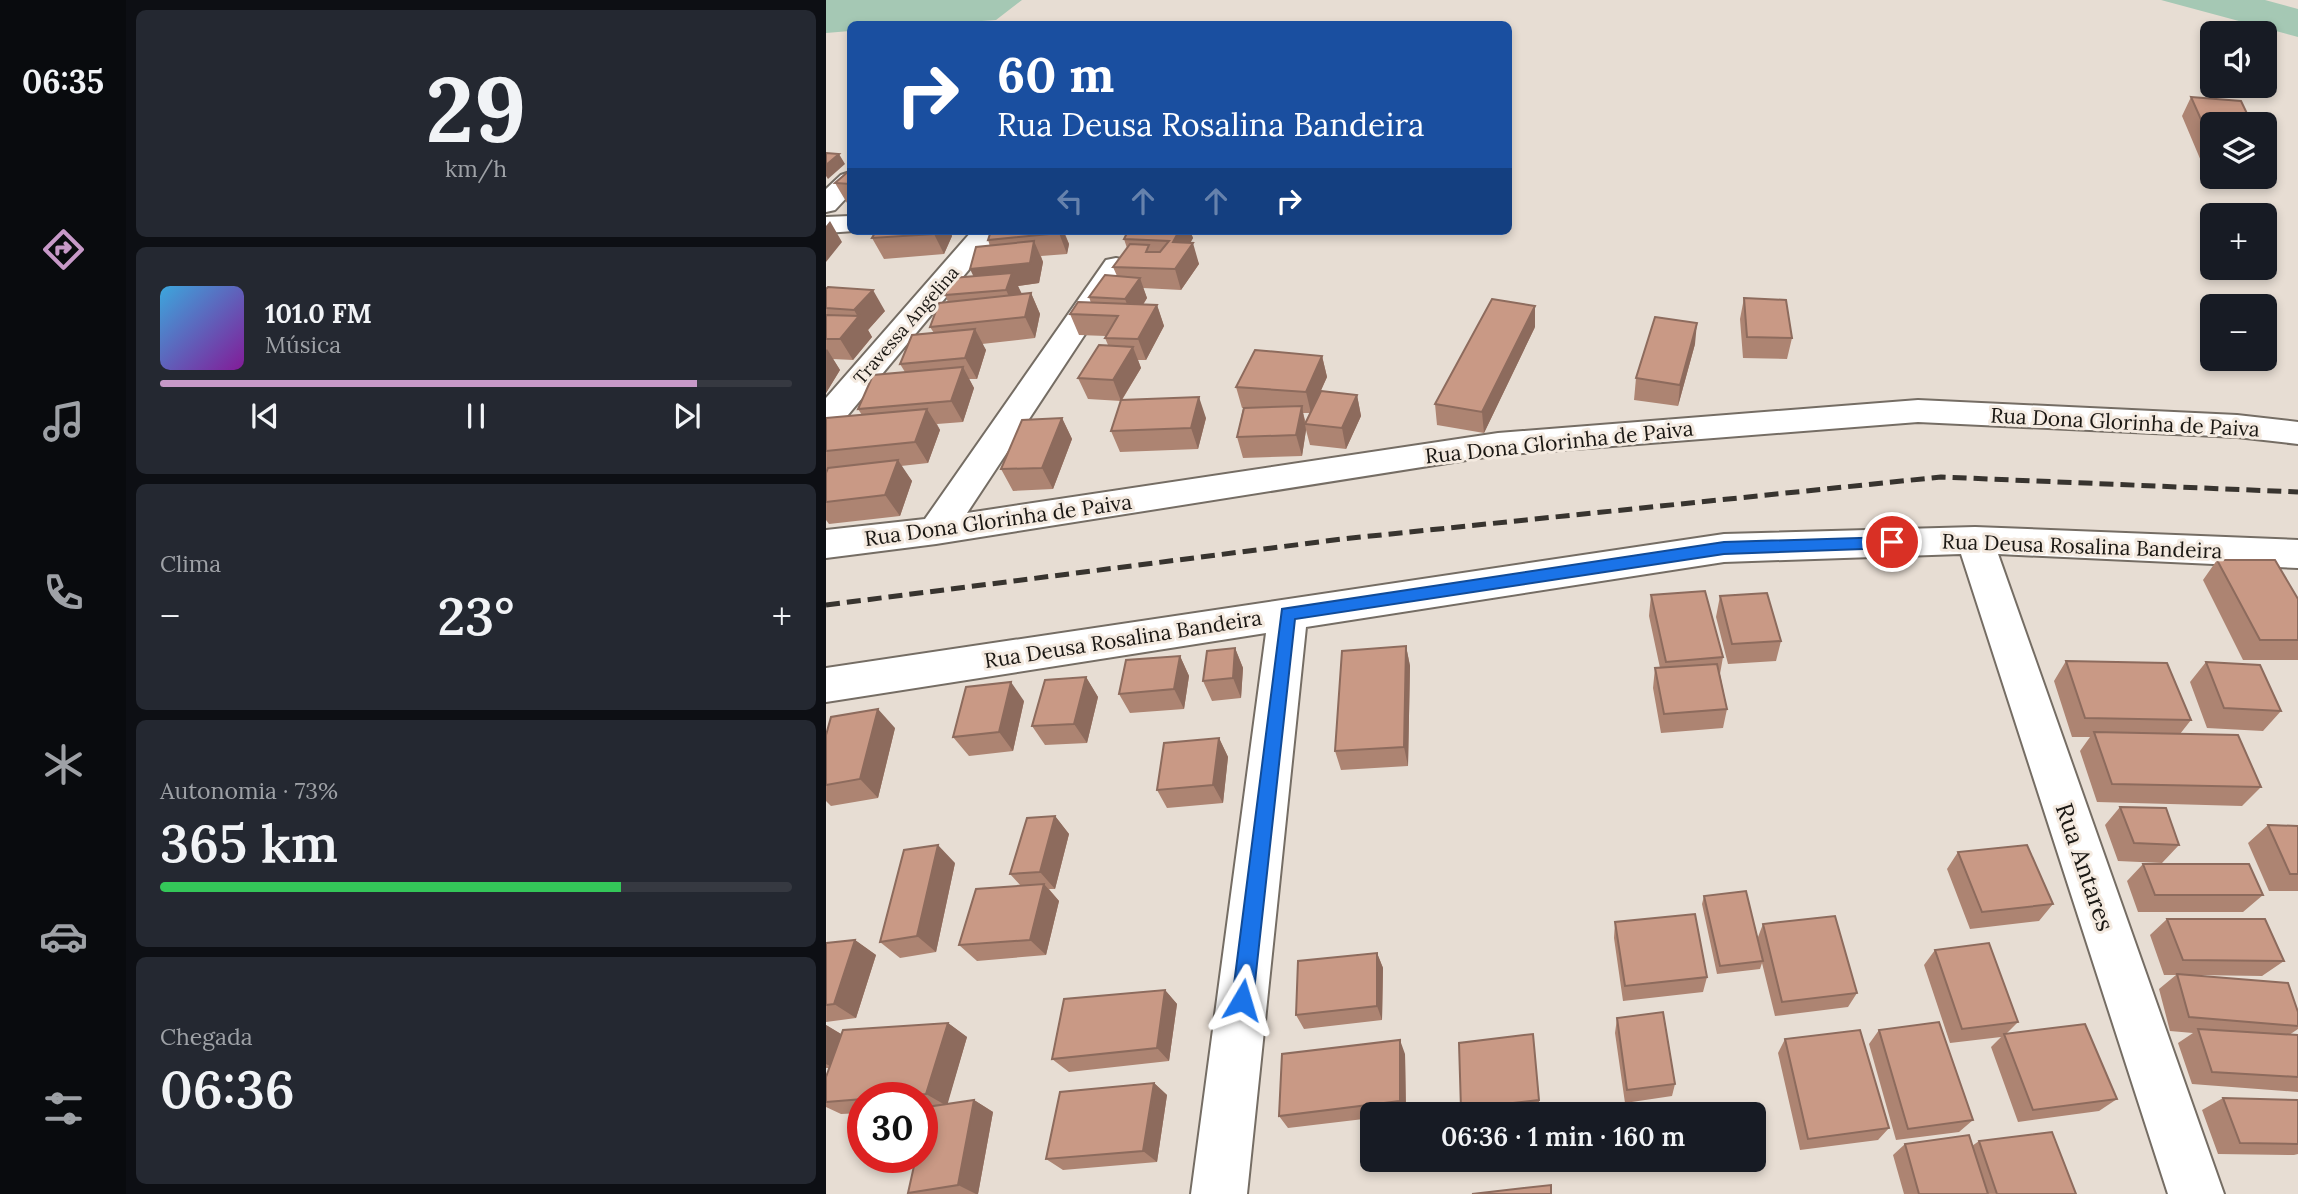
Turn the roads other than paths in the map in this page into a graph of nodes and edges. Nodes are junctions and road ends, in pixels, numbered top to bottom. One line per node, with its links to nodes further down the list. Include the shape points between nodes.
1 (847, 183): 2 (street)
2 (826, 204)
3 (847, 224): 4 (street)
4 (826, 226)
5 (984, 235): 7 (street, Travessa Angelina)
6 (1116, 266): 9 (street)
7 (826, 419)
8 (2298, 433): 9 (street, Rua Dona Glorinha de Paiva, via 1918,411 1499,444)
9 (936, 531): 11 (street, Rua Dona Glorinha de Paiva)
10 (1975, 540): 12 (street, Rua Deusa Rosalina Bandeira); 13 (street, Rua Deusa Rosalina Bandeira, via 1724,548); 16 (street, Rua Antares)
11 (826, 544)
12 (2298, 554)
13 (1288, 613): 14 (street, Rua Deusa Rosalina Bandeira); 15 (street)
14 (826, 685)
15 (1219, 1194)
16 (2196, 1194)

